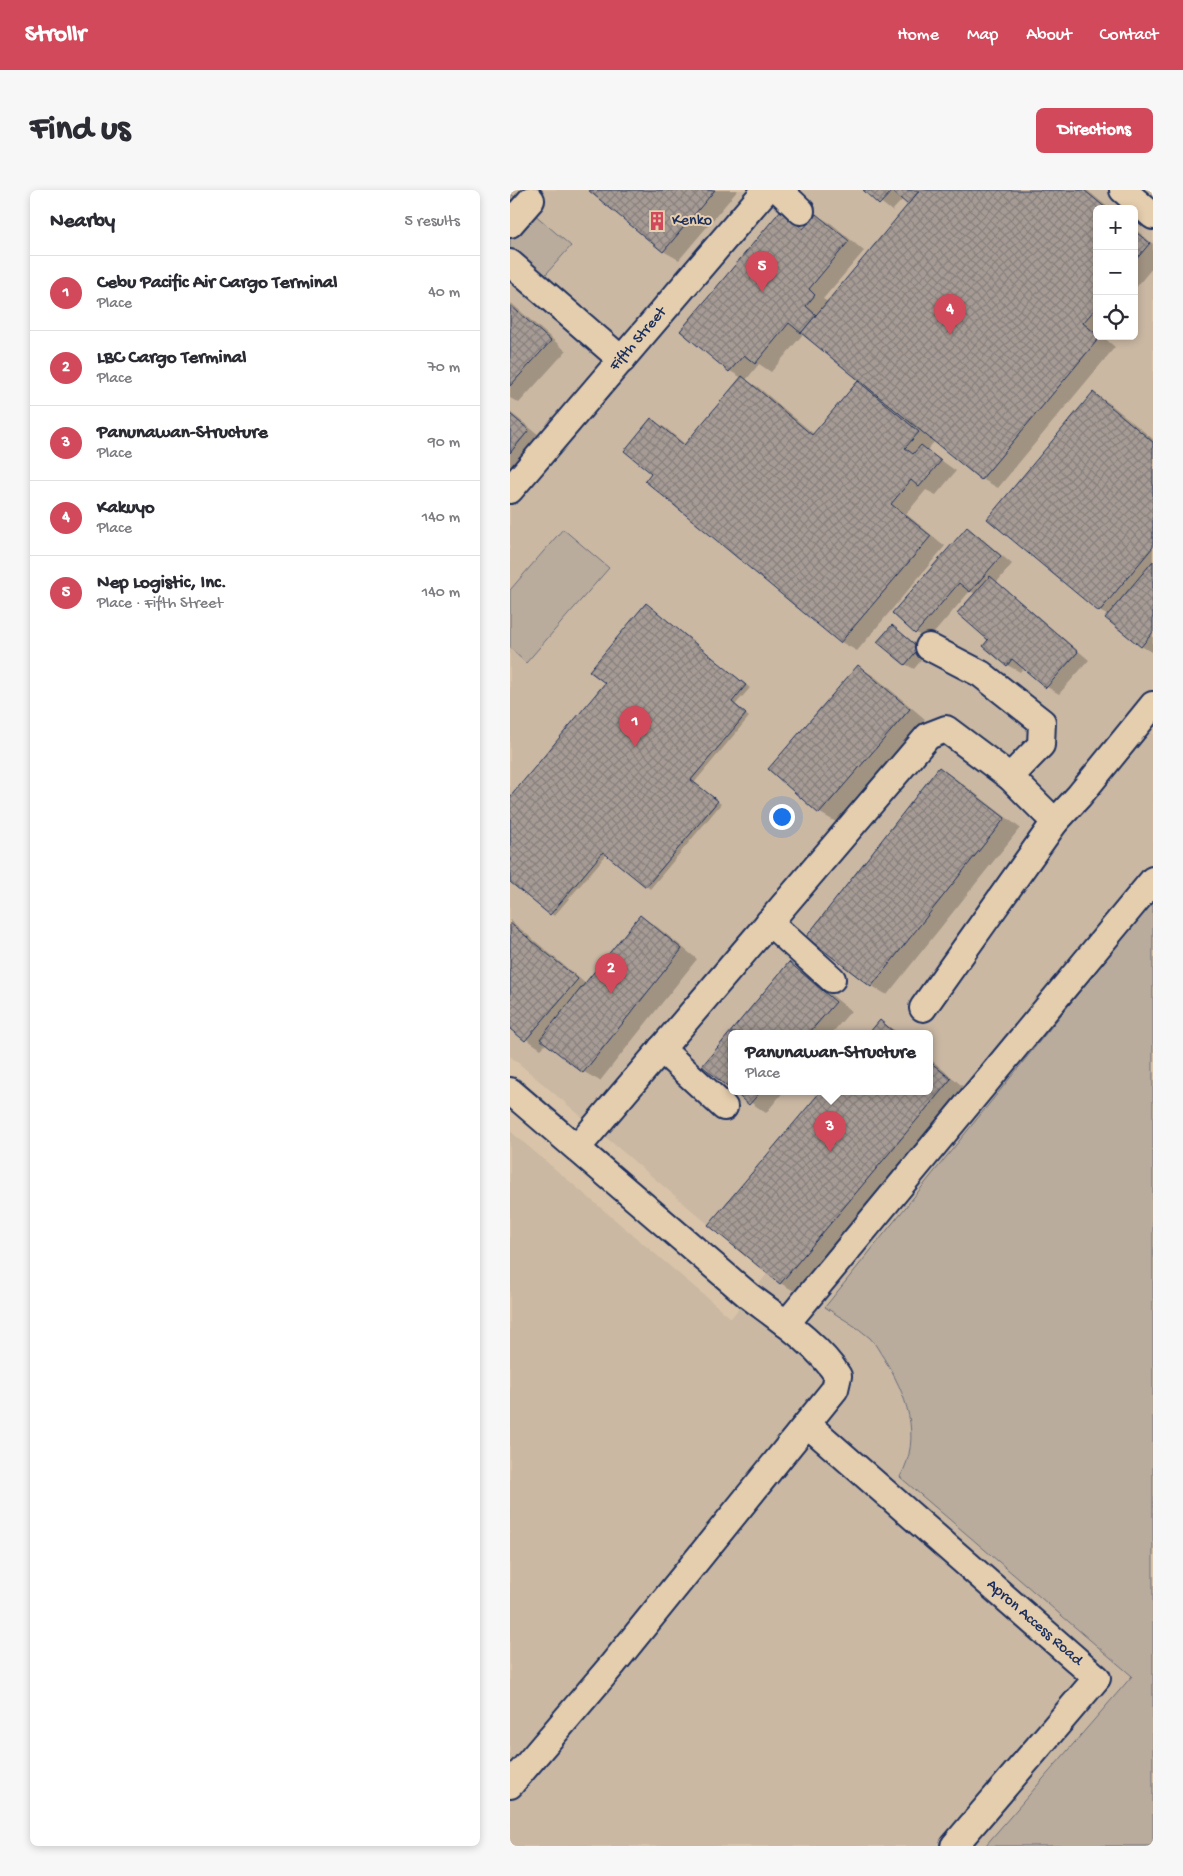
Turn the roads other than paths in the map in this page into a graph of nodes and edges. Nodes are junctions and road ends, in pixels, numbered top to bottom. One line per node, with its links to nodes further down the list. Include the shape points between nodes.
1 (766, 190): 9 (street, Fifth Street)
2 (779, 190): 5 (street)
3 (1123, 190): 6 (street)
4 (531, 200): 7 (street)
5 (800, 211)
6 (1153, 216)
7 (510, 224)
8 (510, 263): 9 (street)
9 (622, 360): 10 (street, Fifth Street)
10 (510, 490)
11 (929, 647): 13 (street, via 981,674 1042,722 1041,745)
12 (1153, 705): 14 (street)
13 (1010, 777): 14 (street); 16 (street, via 946,728 928,736)
14 (1055, 822): 18 (street)
15 (1153, 880): 23 (street)
16 (769, 922): 17 (street); 19 (street)
17 (832, 979)
18 (923, 1008)
19 (661, 1048): 21 (street); 22 (street)
20 (510, 1091): 22 (street)
21 (724, 1107)
22 (577, 1148): 23 (street)
23 (786, 1324): 24 (street, via 830,1364 838,1376 835,1389)
24 (807, 1424): 25 (street, via 613,1664); 26 (street, Apron Access Road, via 1096,1678)
25 (510, 1785)
26 (954, 1846)

